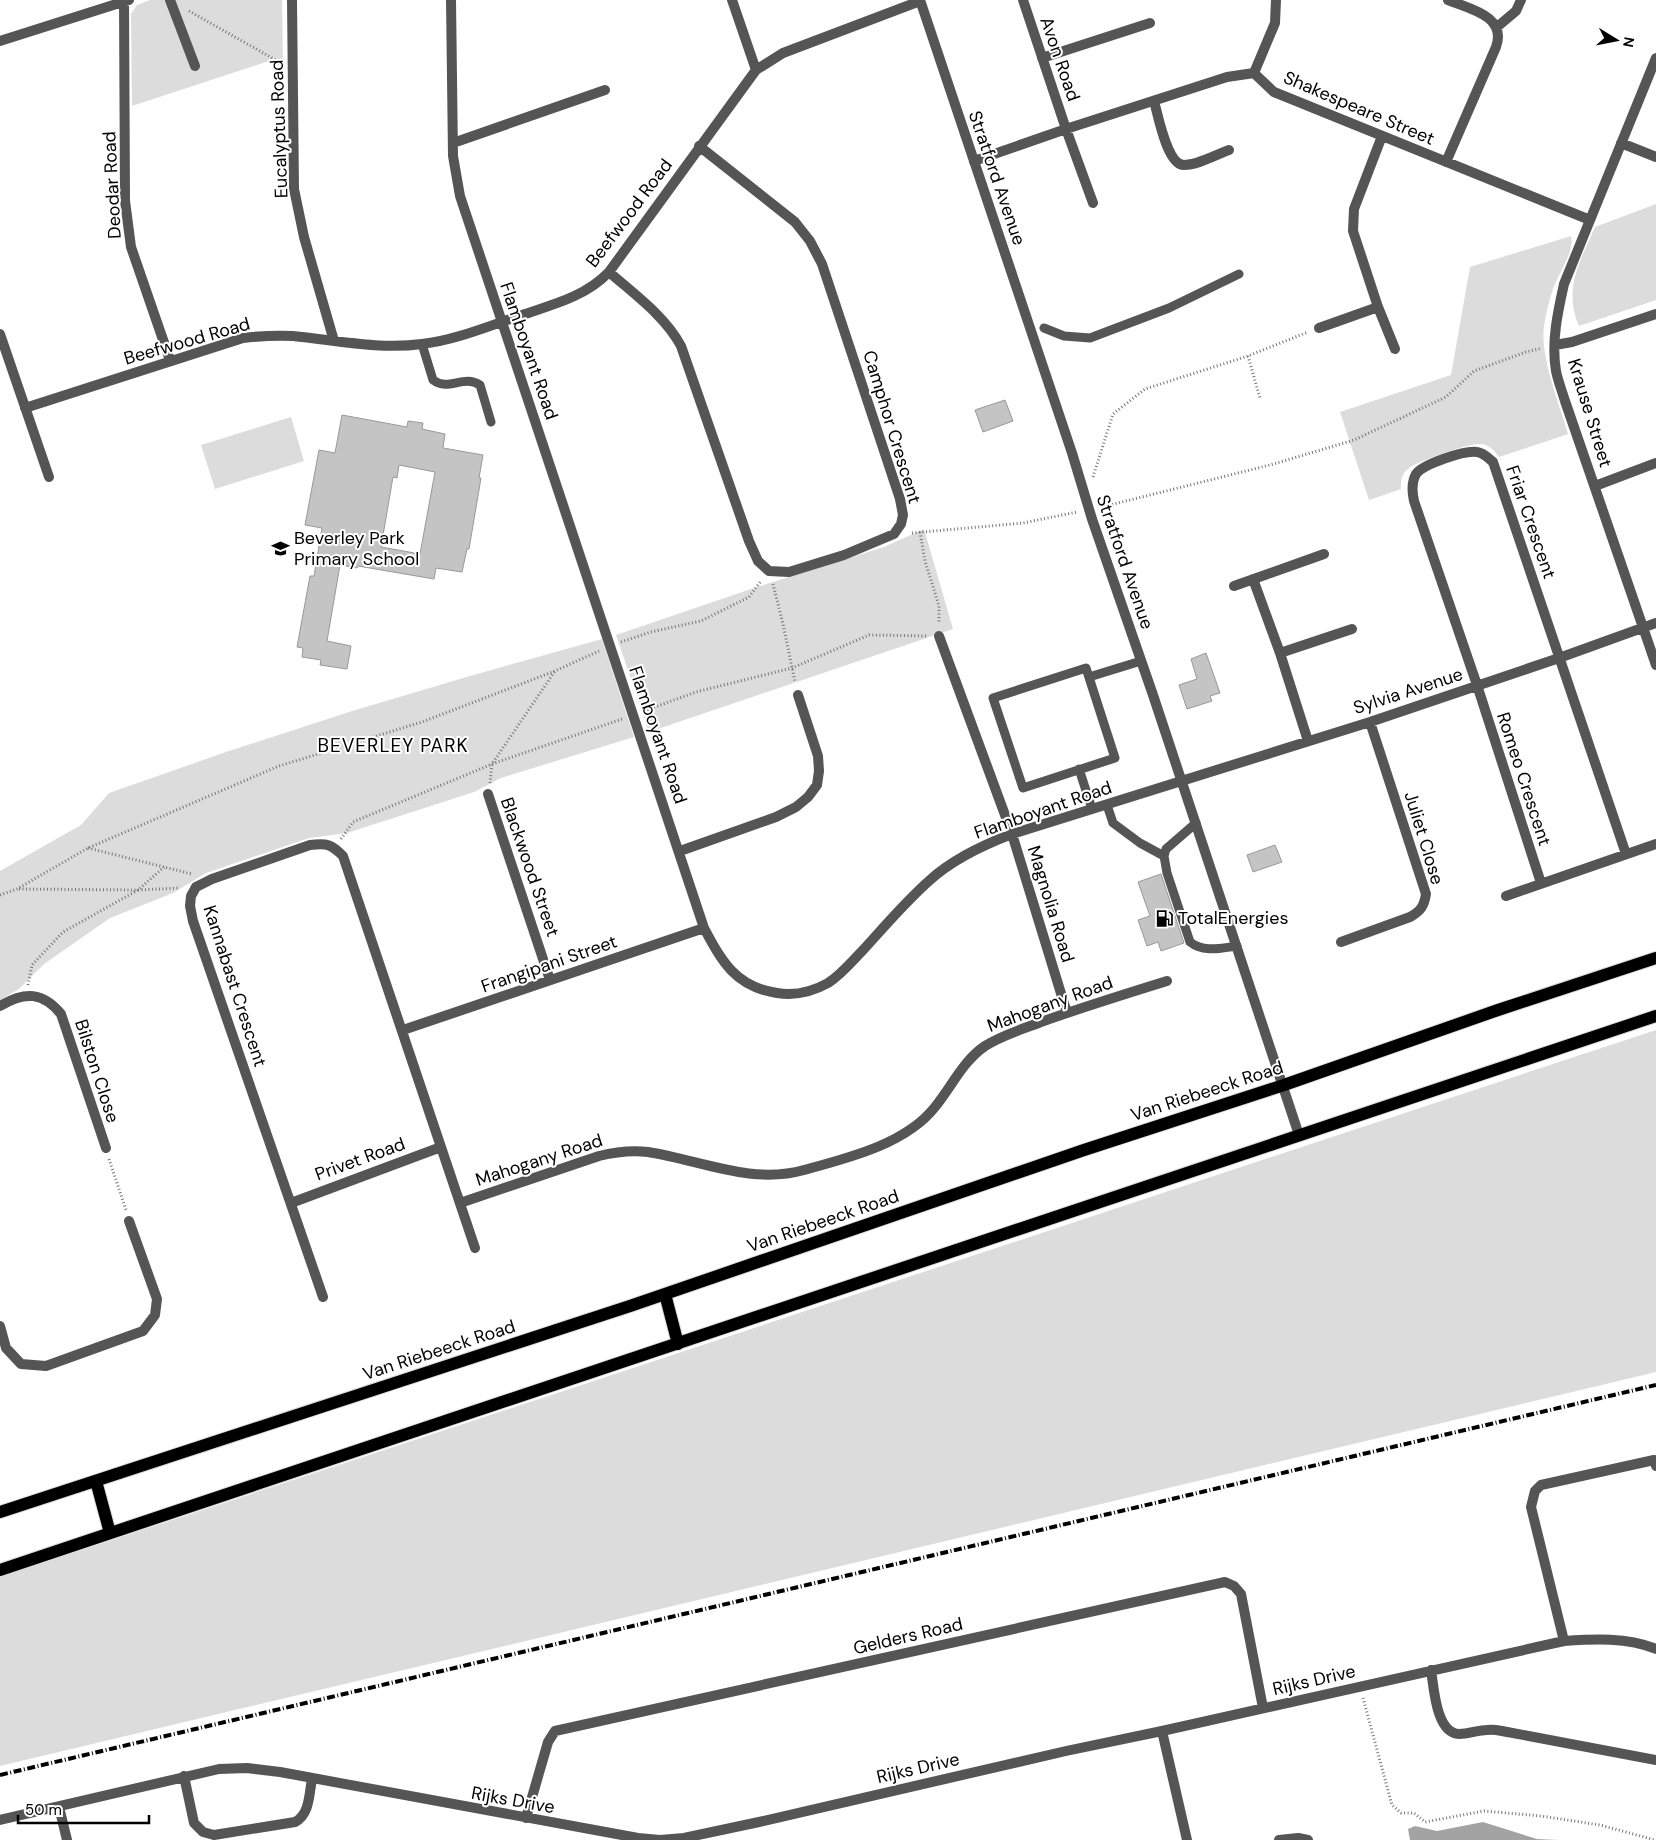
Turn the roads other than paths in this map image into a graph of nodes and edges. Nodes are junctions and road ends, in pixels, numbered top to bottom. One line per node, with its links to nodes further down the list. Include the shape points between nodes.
1 (170, 0): 16 (street)
2 (292, 0): 40 (street, Eucalyptus Road, via 294,189)
3 (452, 0): 23 (street, Flamboyant Road)
4 (732, 0): 17 (street)
5 (1022, 0): 14 (street, Avon Road)
6 (1276, 0): 18 (street, via 1275,23)
7 (1448, 0): 12 (street, via 1489,18)
8 (1521, 0): 12 (street, via 1516,11)
9 (127, 1): 13 (street); 44 (street, Deodar Road, via 125,202 131,247)
10 (920, 1): 17 (street, Beefwood Road, via 783,53); 28 (street, Stratford Avenue)
11 (1150, 23): 14 (street)
12 (1496, 27): 29 (street, via 1496,48)
13 (0, 42)
14 (1042, 58): 21 (street, Avon Road)
15 (1656, 58): 24 (street, Krause Street)
16 (195, 66)
17 (756, 70): 25 (street, Beefwood Road)
18 (1254, 73): 20 (street, via 1227,77); 22 (street, Shakespeare Street, via 1274,92)
19 (605, 90): 23 (street)
20 (1154, 101): 21 (street); 26 (street, via 1170,153 1181,165)
21 (1066, 129): 28 (street); 30 (street, Avon Road)
22 (1382, 136): 29 (street, Shakespeare Street); 34 (street, via 1356,200 1353,219 1353,231)
23 (453, 143): 36 (street, Flamboyant Road, via 460,196)
24 (1621, 143): 27 (street); 31 (street, Krause Street)
25 (699, 146): 32 (street, Beefwood Road); 32 (street, Camphor Crescent, via 795,222 822,264 900,499 903,515 894,534 844,555 789,572 769,571 758,561 675,334)
26 (1229, 150)
27 (1656, 156)
28 (974, 161): 59 (street, Stratford Avenue)
29 (1446, 162): 31 (street, Shakespeare Street)
30 (1093, 203)
31 (1590, 220): 42 (street, Krause Street, via 1564,284)
32 (609, 272): 36 (street, Beefwood Road, via 576,296)
33 (1239, 274): 37 (lane, via 1169,308 1090,338 1064,336)
34 (1378, 307): 38 (street); 43 (street)
35 (1656, 314): 42 (street)
36 (502, 321): 41 (street, Beefwood Road); 74 (street, Flamboyant Road)
37 (1044, 328)
38 (1319, 328)
39 (0, 334): 45 (street)
40 (334, 342): 41 (street, Beefwood Road, via 390,346); 44 (street, Beefwood Road, via 292,336 243,338)
41 (422, 344): 46 (lane, via 433,380 437,383 446,385 465,380 480,385)
42 (1555, 345): 49 (street, Krause Street, via 1556,370)
43 (1395, 349)
44 (170, 360): 45 (street, Beefwood Road)
45 (25, 408): 48 (street)
46 (491, 422)
47 (1656, 463): 49 (street)
48 (49, 477)
49 (1595, 486): 54 (street, Krause Street)
50 (1324, 554): 51 (street)
51 (1253, 579): 52 (street); 57 (street)
52 (1234, 586)
53 (1656, 623): 54 (street, Sylvia Avenue)
54 (1643, 627): 58 (street, Sylvia Avenue); 60 (street, Krause Street)
55 (1352, 629): 57 (street)
56 (939, 636): 72 (street, Magnolia Road)
57 (1280, 653): 65 (street)
58 (1559, 658): 62 (street, Sylvia Avenue); 62 (street, Friar Crescent, via 1493,462 1485,454 1465,453 1426,466 1417,473 1412,490); 75 (street)
59 (1141, 662): 61 (lane); 67 (street, Stratford Avenue)
60 (1656, 665)
61 (1089, 677): 66 (lane, via 1115,758); 66 (lane, via 1086,668 993,698 1022,788)
62 (1477, 685): 64 (street, Sylvia Avenue); 77 (street, Romeo Crescent)
63 (798, 695): 74 (street, via 818,756 816,785 808,797 796,808 776,817)
64 (1370, 722): 65 (street, Sylvia Avenue); 80 (street, Juliet Close, via 1426,894 1419,912)
65 (1308, 741): 67 (street, Sylvia Avenue)
66 (1079, 769): 70 (lane)
67 (1182, 781): 69 (street, Flamboyant Road); 71 (street, Stratford Avenue)
68 (488, 794): 83 (street, Blackwood Street)
69 (1107, 804): 70 (street, Flamboyant Road); 76 (lane, via 1114,823)
70 (1092, 809): 72 (street, Flamboyant Road)
71 (1196, 823): 76 (lane, via 1166,849); 81 (street, Stratford Avenue)
72 (1012, 834): 79 (street, Flamboyant Road, via 957,860 931,879 847,966 829,982 809,992 791,995 752,986 722,960); 86 (street, Magnolia Road)
73 (1656, 844): 75 (street)
74 (680, 851): 79 (street, Flamboyant Road)
75 (1626, 854): 77 (street)
76 (1164, 856): 81 (lane, via 1190,942 1208,949)
77 (1541, 883): 78 (street)
78 (1506, 896)
79 (704, 928): 83 (street, Frangipani Street)
80 (1341, 942)
81 (1237, 946): 89 (street, Stratford Avenue)
82 (1656, 958): 89 (main road, Van Riebeeck Road)
83 (550, 980): 88 (street, Frangipani Street)
84 (1167, 981): 86 (street, Mahogany Road)
85 (0, 1006): 92 (street, Bilston Close, via 26,996 41,997 52,1003 61,1014)
86 (1067, 1013): 94 (street, Mahogany Road, via 986,1045 960,1071 935,1107 904,1134 802,1171 776,1175 748,1174 648,1152 618,1152)
87 (1656, 1016): 90 (main road)
88 (403, 1030): 91 (street, Kannabast Crescent); 93 (street, Kannabast Crescent, via 344,856 334,847 324,844 310,846 196,887 190,906 193,921)
89 (1284, 1085): 90 (street, Stratford Avenue); 97 (main road, Van Riebeeck Road)
90 (1299, 1135): 100 (main road)
91 (442, 1147): 93 (street, Privet Road); 94 (street, Kannabast Crescent)
92 (106, 1148)
93 (290, 1202): 98 (street, Kannabast Crescent)
94 (460, 1203): 96 (street, Kannabast Crescent)
95 (129, 1221): 99 (street, via 157,1299 155,1315 143,1331 46,1366 21,1364 6,1348)
96 (475, 1248)
97 (665, 1294): 100 (main road); 102 (main road, Van Riebeeck Road)
98 (323, 1297)
99 (0, 1326)
100 (678, 1344): 104 (main road)
101 (1655, 1462): 106 (street, via 1541,1485 1535,1491 1531,1507)
102 (96, 1481): 103 (main road, Van Riebeeck Road); 104 (main road)
103 (0, 1512)
104 (110, 1533): 105 (main road)
105 (0, 1570)
106 (1564, 1641): 107 (street, Rijks Drive, via 1604,1638); 108 (street, Rijks Drive)
107 (1656, 1649)
108 (1431, 1670): 109 (street, Rijks Drive); 111 (street, via 1440,1720 1452,1733 1502,1731)
109 (1263, 1708): 110 (street, Rijks Drive); 115 (street, Gelders Road, via 1241,1594 1225,1582 555,1731 548,1742)
110 (1162, 1731): 117 (street, Rijks Drive, via 684,1838 649,1840); 119 (street)
111 (1656, 1760)
112 (184, 1776): 113 (street, Rijks Drive, via 219,1768 247,1768); 113 (street, via 194,1823 203,1832 214,1835 295,1822 304,1815); 114 (street, Rijks Drive)
113 (312, 1779): 115 (street, Rijks Drive)
114 (59, 1807): 116 (street, Rijks Drive); 118 (street)
115 (526, 1818): 117 (street, Rijks Drive)
116 (0, 1820)
117 (591, 1835)
118 (67, 1840)
119 (1187, 1840)
120 (1279, 1840): 121 (street)
121 (1308, 1840)

